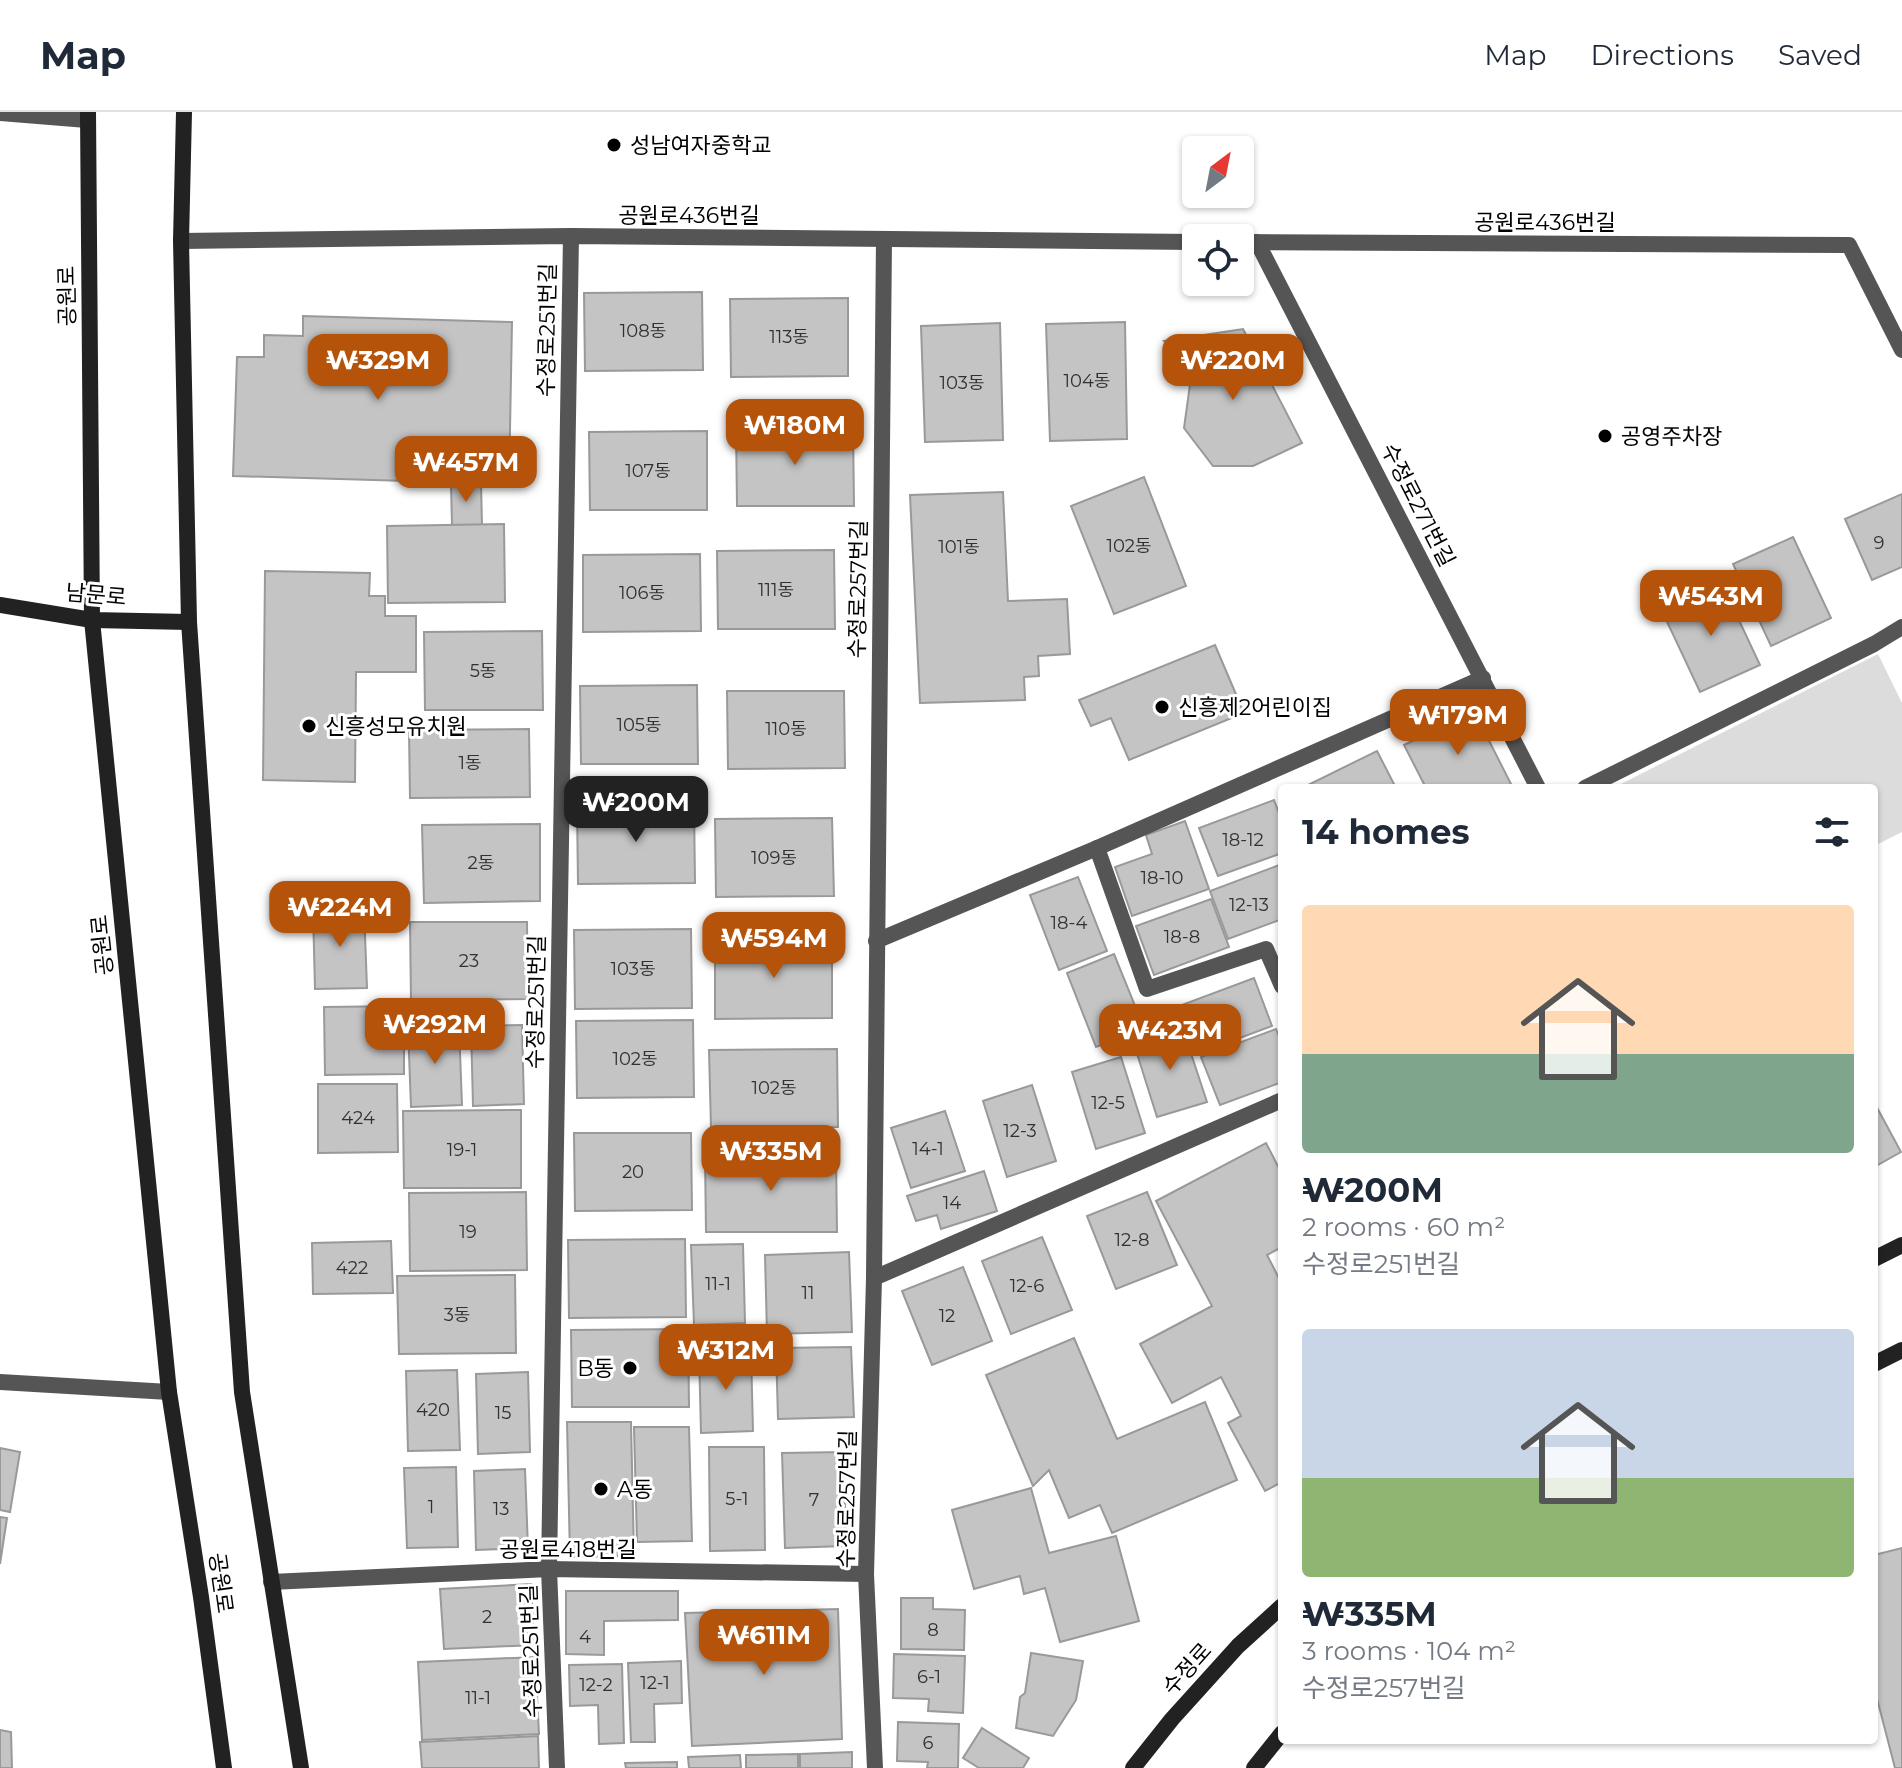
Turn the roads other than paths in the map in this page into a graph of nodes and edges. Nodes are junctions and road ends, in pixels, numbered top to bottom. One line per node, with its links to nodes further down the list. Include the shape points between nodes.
1 (184, 112): 6 (main road)
2 (0, 113): 3 (street)
3 (87, 116): 12 (main road, 공원로)
4 (571, 236): 5 (street, 공원로436번길); 6 (street, 공원로436번길); 29 (street, 수정로251번길)
5 (884, 239): 7 (street, 공원로436번길); 19 (street, 수정로257번길)
6 (181, 241): 13 (main road)
7 (1182, 242)
8 (1254, 242): 10 (street, 공원로436번길, via 1849,245)
9 (1254, 251): 15 (street, 수정로271번길)
10 (1902, 350)
11 (0, 605): 12 (main road, 남문로)
12 (92, 620): 13 (main road, 남문로); 28 (main road, 공원로)
13 (189, 622): 31 (main road, via 242,1392)
14 (1902, 627): 17 (street)
15 (1483, 678): 16 (street, 수정로271번길); 18 (street)
16 (1536, 784)
17 (1593, 784)
18 (1097, 848): 19 (street); 20 (street, via 1147,989 1266,949)
19 (876, 941): 24 (street, 수정로257번길)
20 (1278, 977)
21 (1278, 1102): 24 (street)
22 (1902, 1245): 23 (main road)
23 (1878, 1257)
24 (874, 1278): 30 (street, 수정로257번길)
25 (1902, 1350): 26 (main road)
26 (1878, 1362)
27 (0, 1382): 28 (street)
28 (169, 1392): 34 (main road, 공원로)
29 (549, 1569): 30 (street, 공원로418번길); 31 (street, 공원로418번길); 36 (street, 수정로251번길)
30 (866, 1574): 37 (street, 수정로257번길)
31 (271, 1582): 35 (main road)
32 (1278, 1610): 38 (main road, 수정로, via 1238,1646)
33 (1278, 1738): 39 (main road)
34 (224, 1768)
35 (301, 1768)
36 (557, 1768)
37 (875, 1768)
38 (1133, 1768)
39 (1254, 1768)

